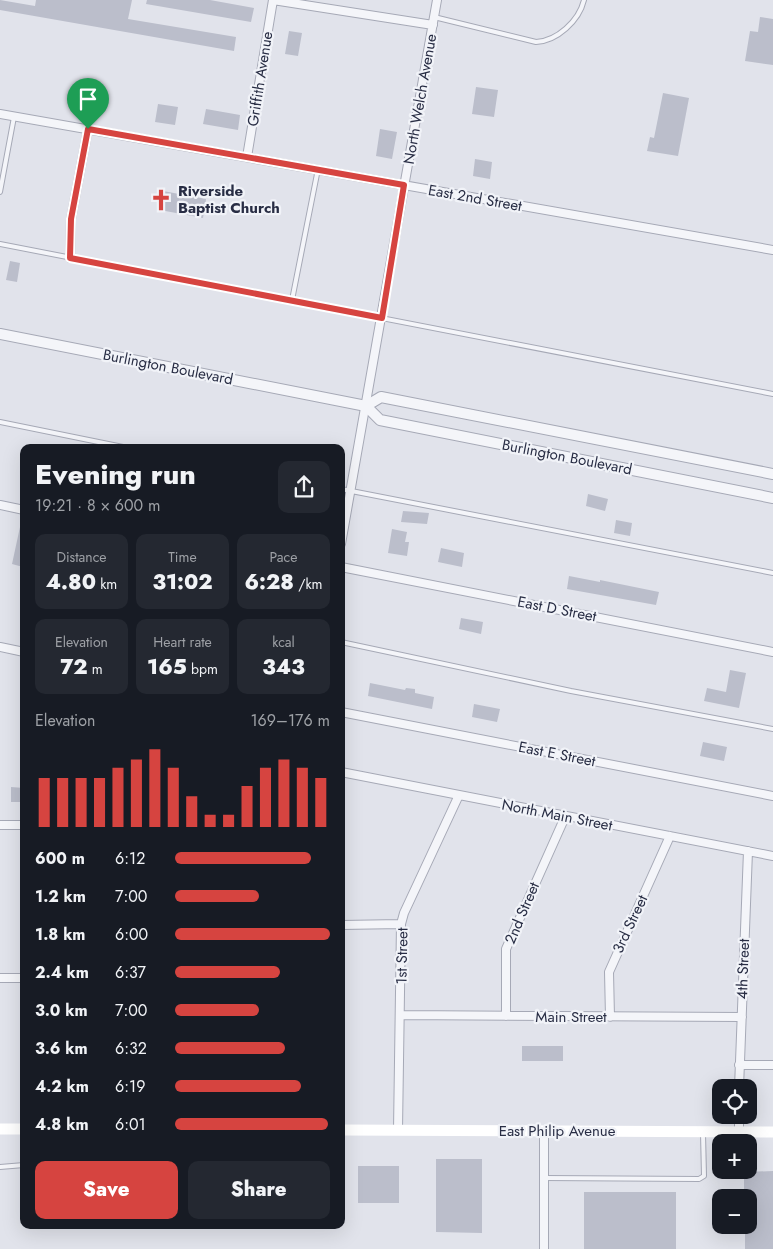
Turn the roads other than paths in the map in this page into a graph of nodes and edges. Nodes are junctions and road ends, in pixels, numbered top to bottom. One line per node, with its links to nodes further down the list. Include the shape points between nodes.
1 (272, 0): 4 (street); 8 (street, Griffith Avenue)
2 (437, 0): 4 (street, North Welch Avenue)
3 (584, 0): 4 (lane, via 566,29 545,42)
4 (434, 21): 10 (street, North Welch Avenue)
5 (0, 114): 6 (street, East 2nd Street)
6 (14, 117): 7 (street, East 2nd Street); 11 (lane)
7 (88, 129): 8 (street, East 2nd Street); 14 (street, via 71,219)
8 (247, 157): 9 (street, East 2nd Street)
9 (318, 169): 10 (street, East 2nd Street); 15 (lane)
10 (404, 185): 13 (street, East 2nd Street); 16 (street, North Welch Avenue)
11 (0, 192)
12 (0, 244): 14 (lane)
13 (773, 250)
14 (70, 258): 15 (lane)
15 (292, 300): 16 (lane)
16 (382, 318): 18 (lane); 19 (street, North Welch Avenue)
17 (0, 334): 19 (street, Burlington Boulevard)
18 (773, 394)
19 (366, 406): 22 (street, Burlington Boulevard, via 381,397); 24 (street, North Welch Avenue); 25 (street, Burlington Boulevard, via 380,420)
20 (0, 422): 21 (lane)
21 (108, 444)
22 (773, 474)
23 (345, 490): 24 (lane)
24 (350, 491): 28 (street, North Welch Avenue); 30 (lane)
25 (773, 498)
26 (0, 506): 27 (street)
27 (20, 509)
28 (345, 520)
29 (345, 568): 34 (street, East D Street)
30 (773, 574)
31 (345, 643): 36 (lane, via 571,691)
32 (0, 647): 33 (street)
33 (20, 651)
34 (773, 652)
35 (345, 713): 39 (street, East E Street)
36 (773, 729)
37 (345, 773): 38 (street, North Main Street)
38 (459, 795): 40 (street, North Main Street); 46 (street, 1st Street, via 404,913)
39 (773, 796)
40 (565, 817): 43 (street, North Main Street); 51 (street, 2nd Street, via 506,949)
41 (0, 825): 42 (street)
42 (20, 825)
43 (670, 836): 44 (street, North Main Street); 52 (street, 3rd Street, via 609,972)
44 (748, 851): 45 (street, North Main Street); 53 (street, 4th Street)
45 (773, 856)
46 (402, 924): 47 (street); 50 (street, 1st Street)
47 (345, 925)
48 (0, 978): 49 (street)
49 (20, 978)
50 (401, 1015): 51 (street, Main Street); 61 (street, 1st Street)
51 (506, 1016): 52 (street, Main Street)
52 (610, 1017): 53 (street, Main Street)
53 (742, 1017): 54 (street, 4th Street)
54 (739, 1066): 55 (street); 56 (street, 4th Street)
55 (773, 1066)
56 (739, 1079)
57 (738, 1124): 64 (street)
58 (0, 1129): 59 (main road)
59 (20, 1129)
60 (345, 1130): 61 (main road, East Philip Avenue)
61 (398, 1130): 62 (main road, East Philip Avenue)
62 (544, 1131): 63 (main road, East Philip Avenue); 68 (street)
63 (703, 1131): 64 (main road, East Philip Avenue); 68 (lane, via 704,1176 699,1179)
64 (738, 1132): 65 (main road, East Philip Avenue)
65 (773, 1132)
66 (20, 1165): 67 (lane)
67 (0, 1167)
68 (544, 1178): 69 (street)
69 (544, 1249)

